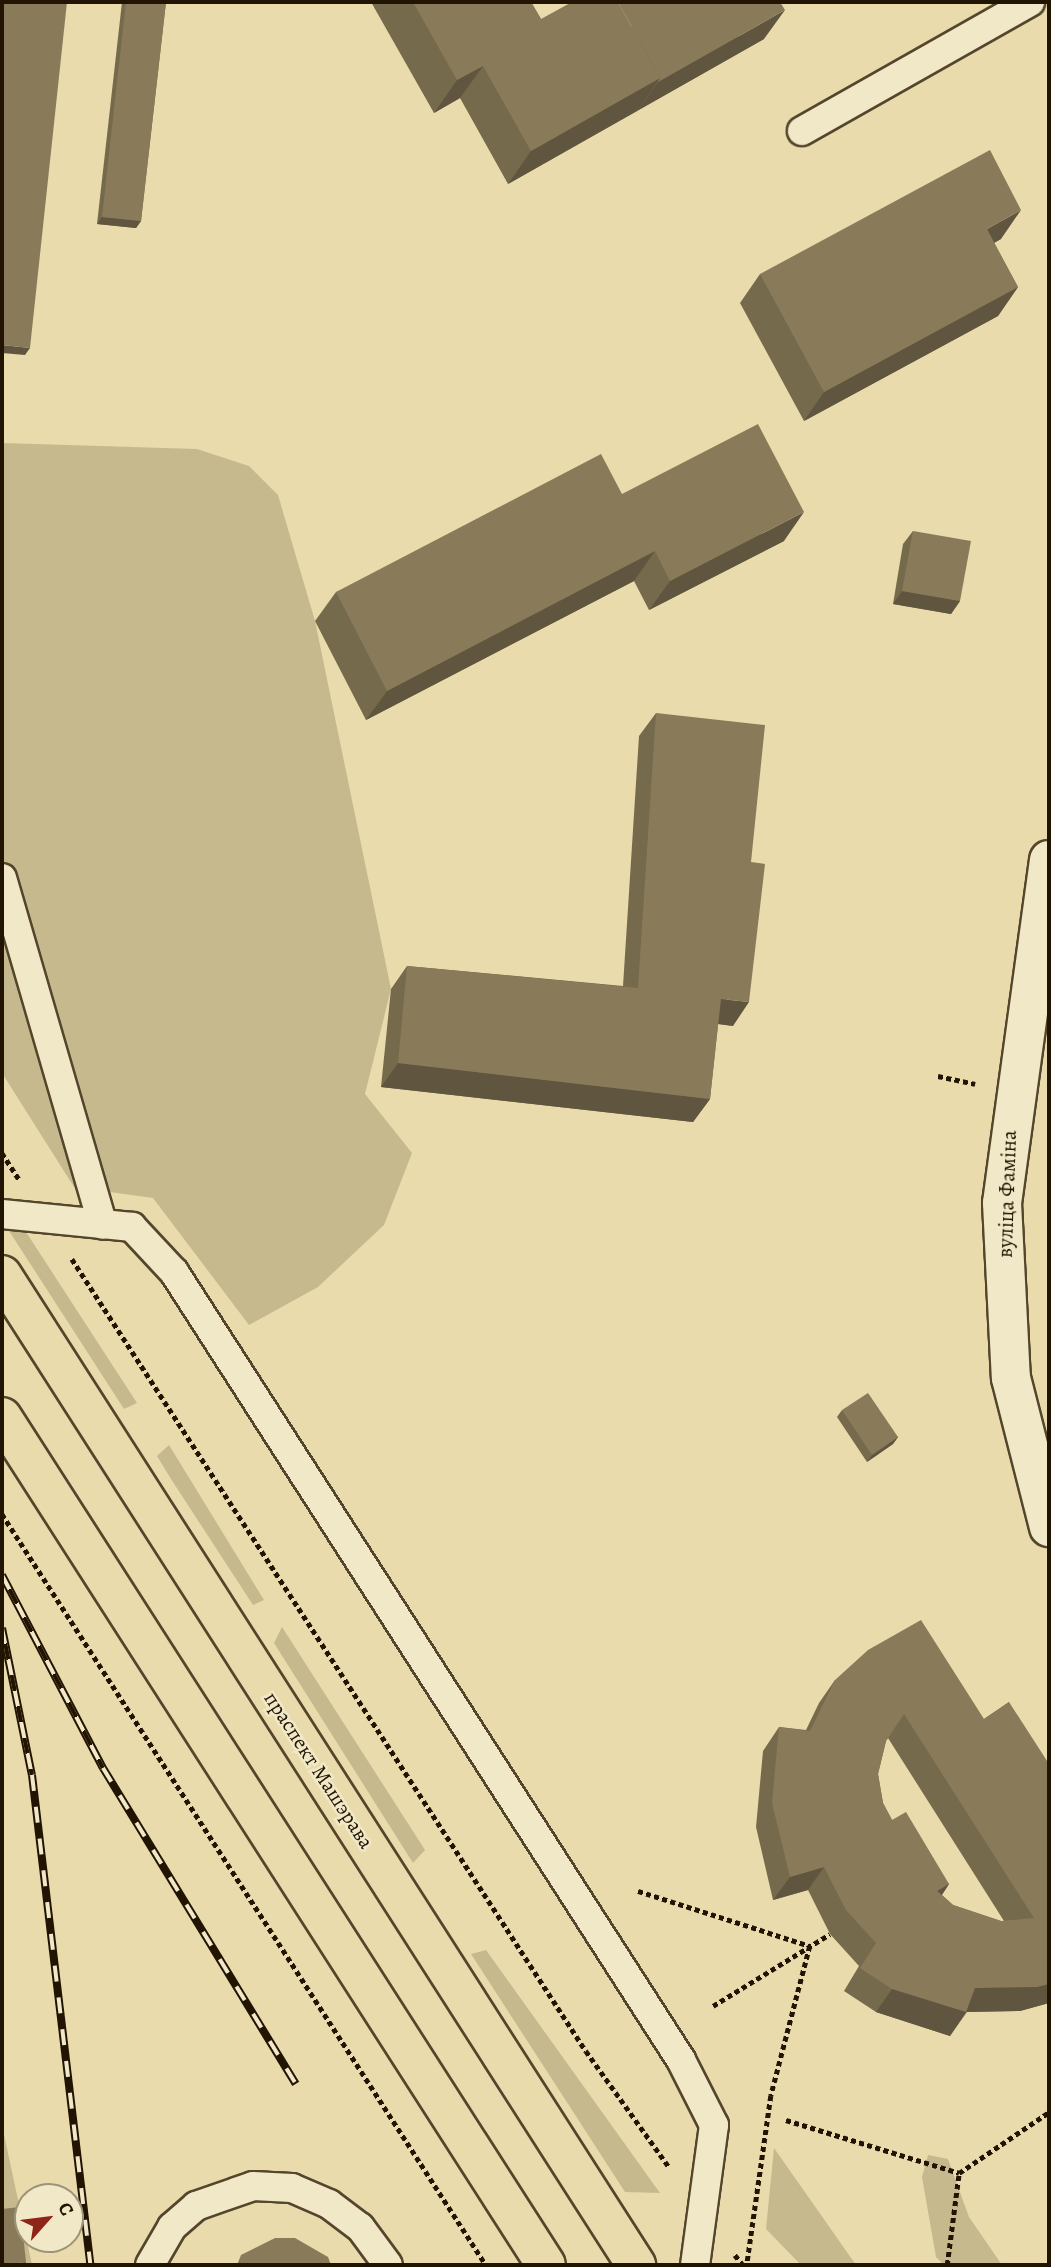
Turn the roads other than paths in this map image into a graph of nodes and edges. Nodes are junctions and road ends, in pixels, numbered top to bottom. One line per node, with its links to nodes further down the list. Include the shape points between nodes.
1 (1030, 2): 2 (lane)
2 (802, 131)
3 (1049, 860): 9 (street, вуліца Фаміна, via 1002,1203 1011,1378)
4 (2, 878): 6 (lane)
5 (2, 1214): 6 (lane)
6 (103, 1225): 14 (lane, via 132,1227 174,1272 681,2060 714,2125 706,2219)
7 (2, 1275): 13 (main road, праспект Машэрава)
8 (2, 1417): 12 (main road)
9 (1049, 1527)
10 (150, 2265): 11 (lane, via 172,2227 196,2206 253,2186 292,2188 329,2204 360,2227)
11 (388, 2265)
12 (546, 2265)
13 (636, 2265)
14 (695, 2265)

